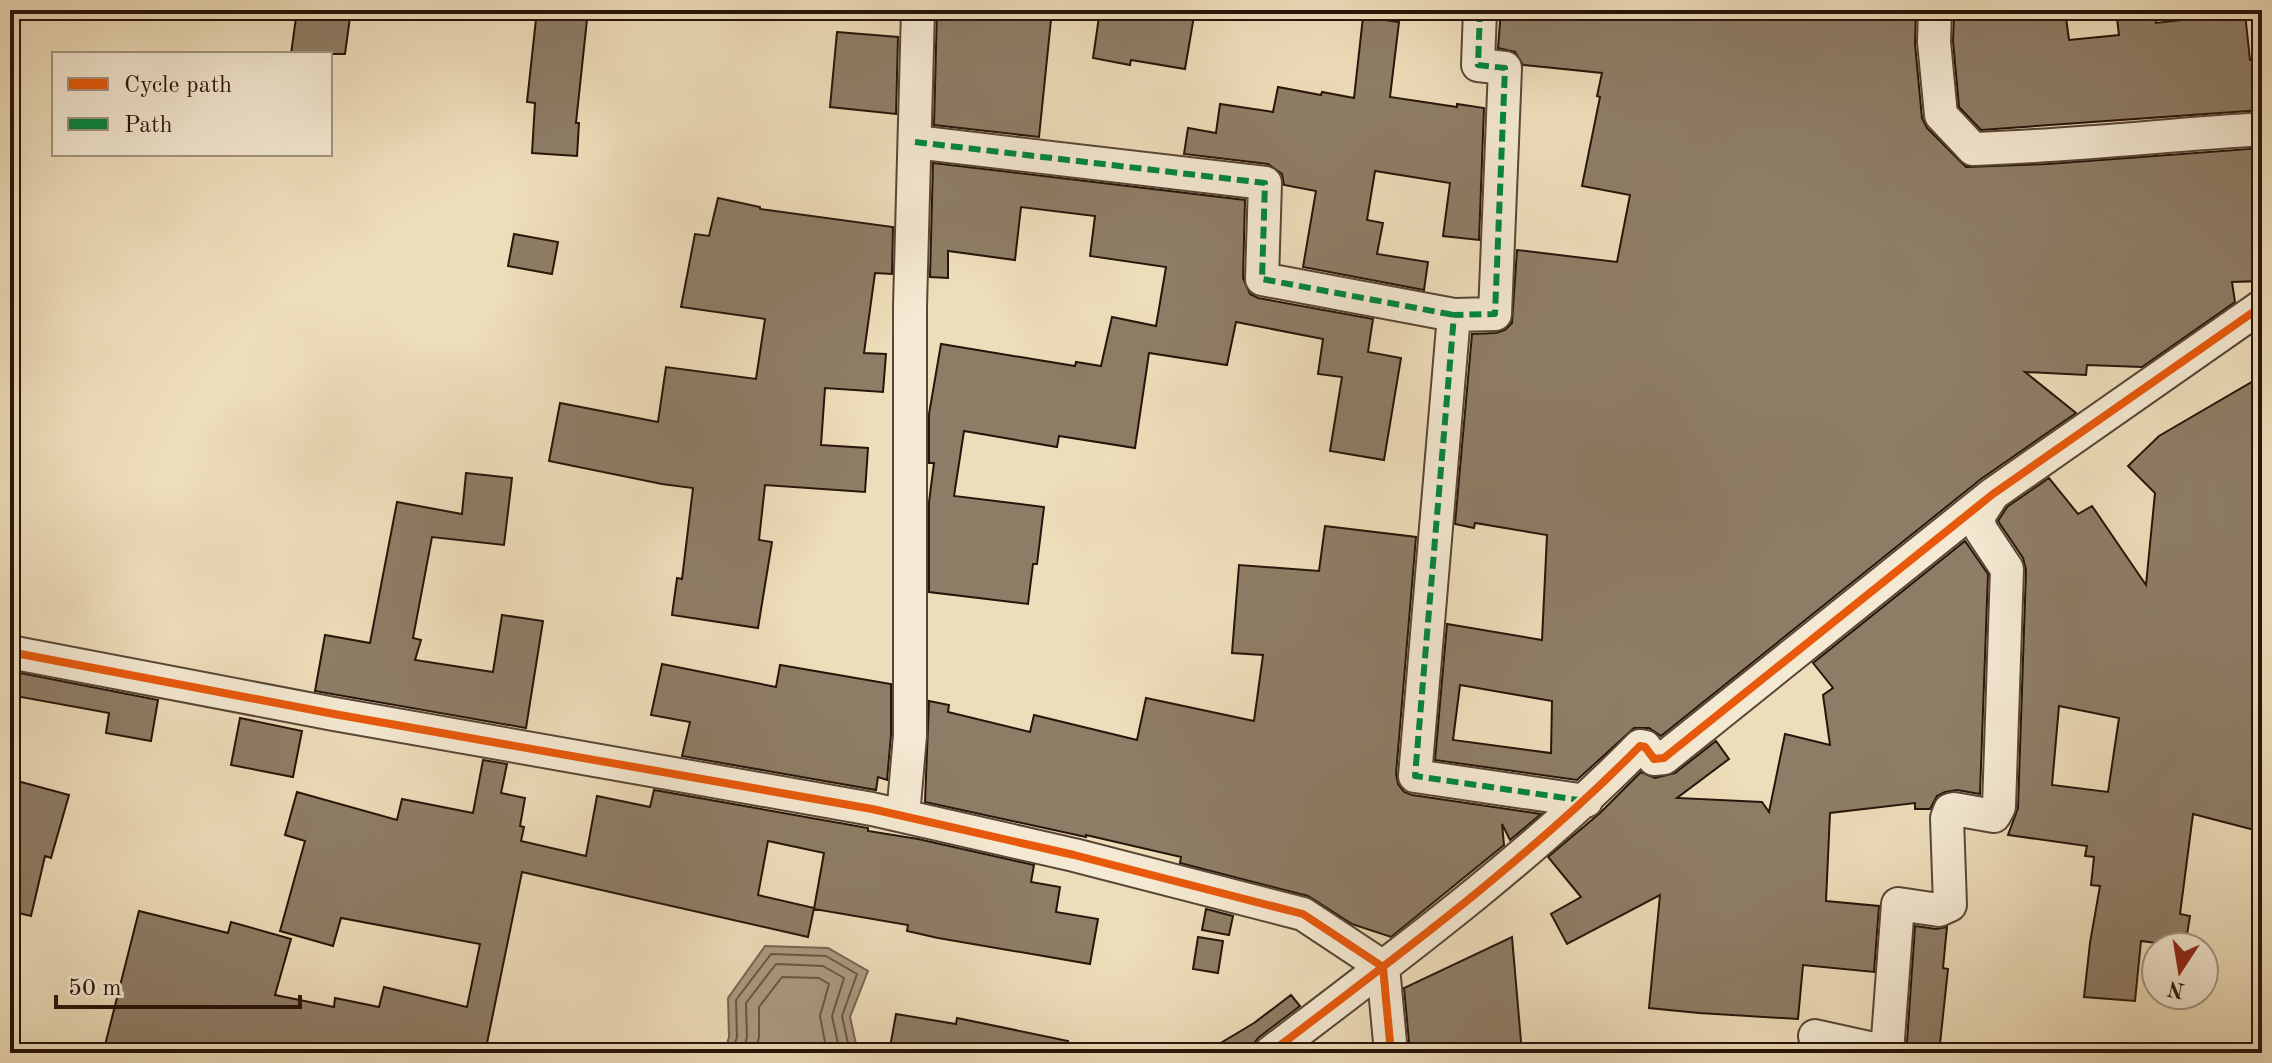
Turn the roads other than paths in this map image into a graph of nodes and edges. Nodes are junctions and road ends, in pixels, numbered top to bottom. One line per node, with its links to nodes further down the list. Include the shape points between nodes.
1 (918, 10): 5 (street)
2 (1480, 10): 7 (street, via 1478,65 1505,68 1495,314)
3 (1935, 10): 4 (street, via 1941,115 1973,149)
4 (2262, 129)
5 (915, 142): 7 (street, via 1265,183 1262,279); 11 (street, via 910,736)
6 (2262, 306): 8 (street)
7 (1454, 315): 10 (street, via 1415,776)
8 (1993, 494): 10 (street, via 1664,758 1654,759 1640,746); 16 (street, via 1978,517 2007,569 1999,807 1994,816 1950,810 1950,905 1939,910 1898,904)
9 (10, 652): 11 (street)
10 (1586, 801): 12 (street)
11 (903, 816): 12 (street, via 1303,914)
12 (1383, 967): 14 (street); 15 (street)
13 (1815, 1036): 16 (street)
14 (1270, 1053)
15 (1391, 1053)
16 (1889, 1053)

